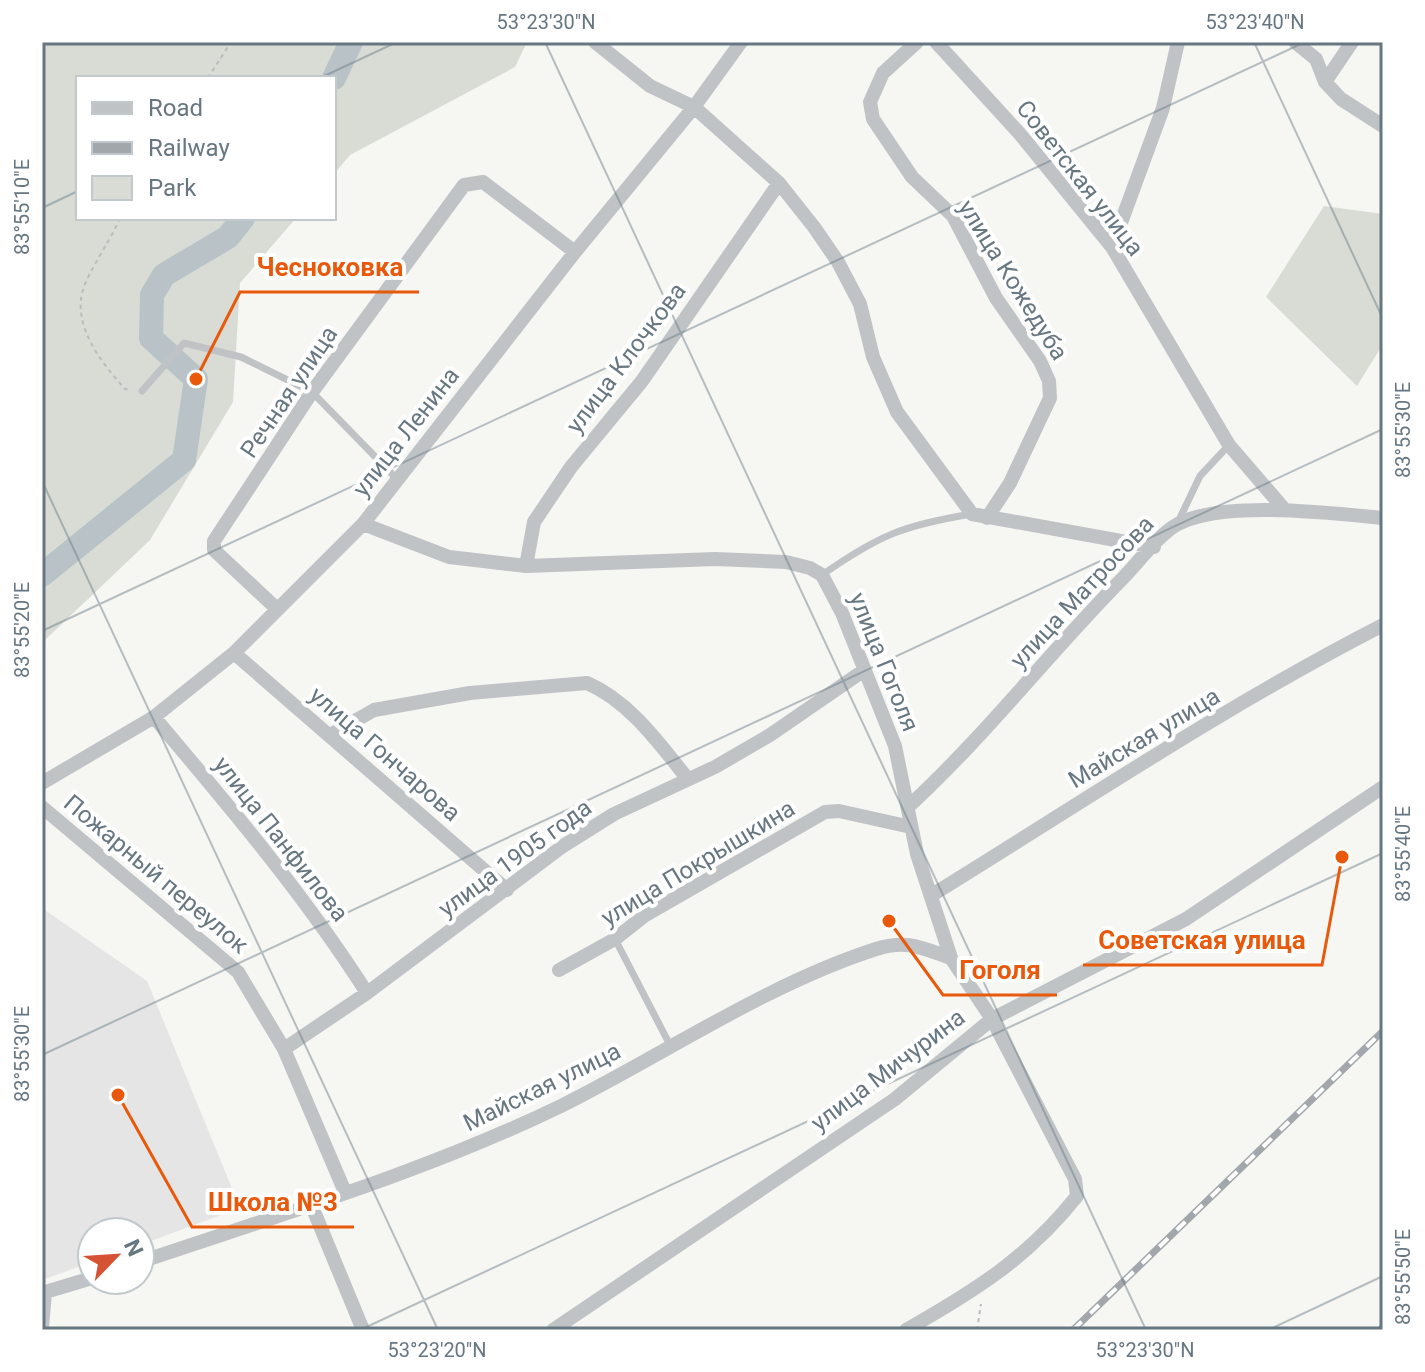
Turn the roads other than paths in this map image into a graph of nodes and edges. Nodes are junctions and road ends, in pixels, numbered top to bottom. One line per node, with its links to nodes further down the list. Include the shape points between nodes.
1 (595, 42): 9 (street, via 650,86)
2 (741, 42): 9 (street, улица Ленина)
3 (917, 42): 19 (street, улица Кожедуба, via 883,73 870,102 873,119 912,177 953,216 996,298 1049,381 1050,398 1010,483)
4 (936, 42): 12 (street, Советская улица)
5 (1178, 42): 12 (street, via 1163,108)
6 (1295, 42): 8 (street, via 1316,59)
7 (1352, 42): 8 (street)
8 (1325, 82): 10 (street)
9 (694, 107): 11 (street); 13 (street, улица Ленина)
10 (1383, 126)
11 (779, 183): 19 (street, via 838,262 860,304 873,357 897,412); 24 (street, улица Клочкова, via 642,381 563,478 534,522)
12 (1112, 247): 16 (street, Советская улица)
13 (575, 252): 15 (street, Речная улица, via 483,182 464,185); 17 (street, улица Ленина)
14 (142, 391): 15 (lane, via 184,343 241,357)
15 (312, 392): 17 (lane); 26 (street, Речная улица, via 214,541 214,550)
16 (1229, 445): 18 (street, Советская улица); 22 (lane, via 1200,476)
17 (396, 478): 21 (street, улица Ленина)
18 (1285, 510): 20 (street, улица Матросова); 22 (street, улица Матросова, via 1212,515)
19 (979, 516): 23 (street); 25 (lane, via 913,523 882,535)
20 (1383, 518)
21 (363, 524): 24 (street, улица Гоголя, via 449,557); 26 (street, улица Ленина)
22 (1177, 524): 23 (street, улица Матросова)
23 (1154, 547): 35 (street, улица Матросова)
24 (526, 566): 25 (street, улица Гоголя, via 715,559 786,562)
25 (822, 575): 29 (street, улица Гоголя)
26 (277, 609): 28 (street, улица Ленина)
27 (1383, 625): 39 (street, Майская улица, via 1201,727)
28 (234, 653): 30 (street, улица Ленина); 31 (street, улица Гончарова)
29 (863, 671): 32 (street, улица 1905 года, via 770,735); 35 (street, улица Гоголя, via 895,746)
30 (154, 717): 33 (street, улица Ленина); 43 (street, улица Панфилова, via 269,855)
31 (330, 735): 32 (street, via 374,710 470,693 587,683 651,732); 38 (street, улица Гончарова)
32 (687, 778): 38 (street, улица 1905 года, via 614,814)
33 (42, 783)
34 (1383, 787): 44 (street, улица Мичурина, via 1186,919)
35 (909, 806): 37 (street, улица Гоголя)
36 (42, 807): 46 (street, Пожарный переулок, via 238,972)
37 (911, 827): 39 (street, улица Гоголя); 40 (street, улица Покрышкина, via 825,812 644,916)
38 (507, 890): 43 (street, улица 1905 года)
39 (932, 895): 41 (street, улица Гоголя)
40 (615, 939): 42 (street, улица Покрышкина); 45 (lane)
41 (951, 958): 44 (street, улица Гоголя); 45 (street, Майская улица, via 907,942 877,949 806,978)
42 (559, 970)
43 (367, 993): 46 (street, улица 1905 года)
44 (992, 1019): 55 (street, улица Мичурина, via 895,1099); 56 (street, улица Гоголя, via 1075,1179 1077,1196 1056,1223 984,1286)
45 (671, 1048): 47 (street, Майская улица, via 546,1112 429,1163)
46 (284, 1049): 47 (street, Пожарный переулок)
47 (345, 1192): 48 (street, Майская улица)
48 (311, 1204): 49 (street, Майская улица); 54 (street)
49 (156, 1257)
50 (76, 1283): 51 (street)
51 (44, 1293): 52 (street)
52 (42, 1326): 53 (street)
53 (49, 1330)
54 (363, 1330)
55 (553, 1330)
56 (906, 1330)

